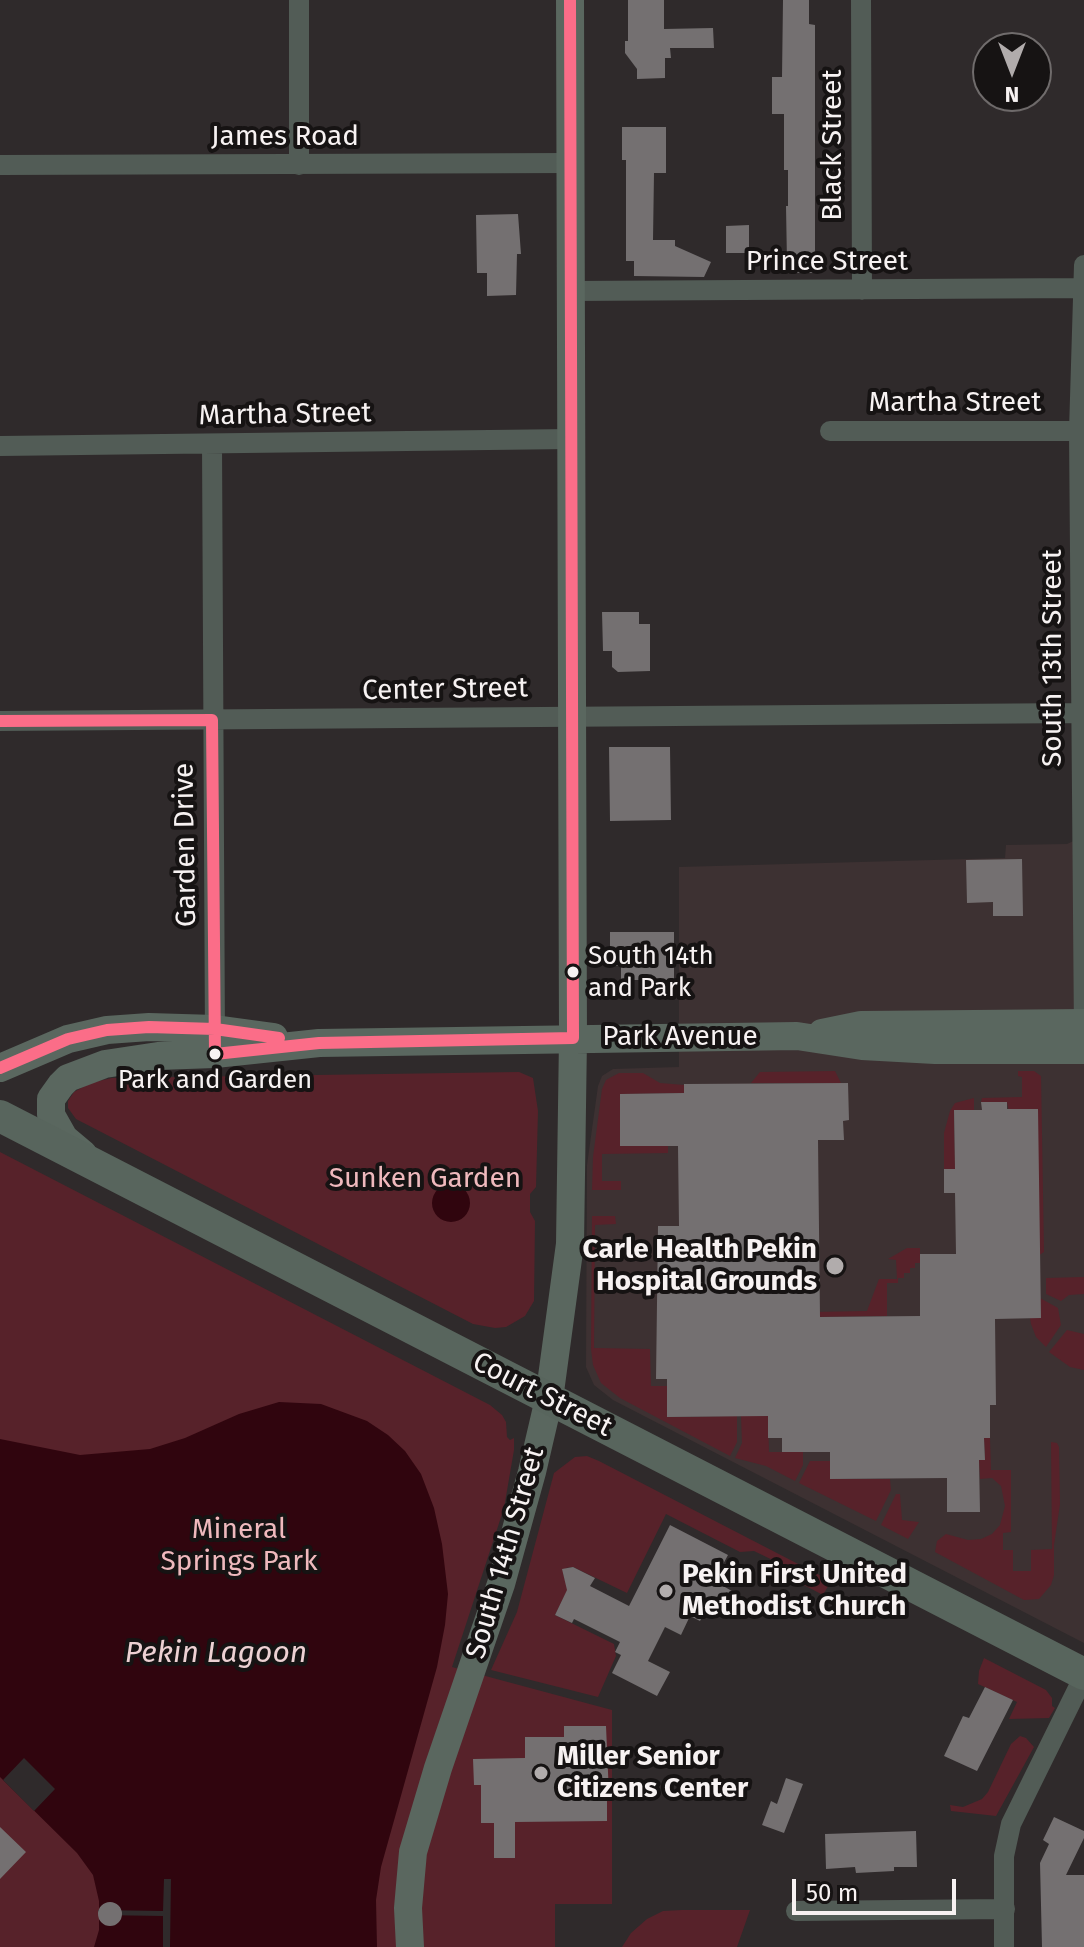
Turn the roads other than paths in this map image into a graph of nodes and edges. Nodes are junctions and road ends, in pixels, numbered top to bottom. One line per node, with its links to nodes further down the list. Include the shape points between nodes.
1 (299, 0): 6 (street)
2 (570, 0): 4 (main road, South 14th Street)
3 (861, 0): 9 (street, Black Street)
4 (570, 163): 6 (street, James Road); 10 (main road, South 14th Street)
5 (0, 165): 6 (street, James Road)
6 (299, 165)
7 (1084, 265): 8 (street, South 13th Street)
8 (1083, 288): 9 (street, Prince Street); 12 (street, South 13th Street)
9 (862, 290): 10 (street, Prince Street)
10 (571, 291): 13 (main road, South 14th Street)
11 (830, 431): 12 (street, Martha Street)
12 (1079, 431): 16 (street, South 13th Street)
13 (571, 439): 14 (street, Martha Street); 17 (main road, South 14th Street)
14 (212, 444): 15 (street, Martha Street); 18 (street, Garden Drive)
15 (0, 446)
16 (1082, 713): 17 (street, Center Street); 20 (street, South 13th Street)
17 (572, 717): 18 (street, Center Street); 22 (main road, South 14th Street)
18 (212, 720): 19 (street, Center Street); 23 (street, Garden Drive)
19 (0, 721)
20 (1084, 1023): 21 (main road, Park Avenue, via 861,1025); 24 (street, South 13th Street)
21 (802, 1036): 22 (main road, Park Avenue); 24 (main road, Park Avenue, via 935,1050)
22 (573, 1038): 23 (main road, Park Avenue); 28 (main road, South 14th Street, via 570,1244)
23 (215, 1042): 25 (main road, Park Avenue, via 149,1027 107,1030 76,1036); 27 (main road, Park Avenue, via 114,1062 61,1085 51,1099 54,1123 74,1147)
24 (1084, 1050)
25 (0, 1068)
26 (0, 1116): 27 (main road, Court Street)
27 (110, 1173): 28 (main road, Court Street)
28 (549, 1399): 29 (main road, Court Street); 32 (main road, South 14th Street, via 508,1560 419,1827 410,1870)
29 (1084, 1675): 30 (street, via 1011,1824 1004,1856)
30 (1005, 1909): 31 (street); 33 (street)
31 (796, 1911)
32 (410, 1947)
33 (1004, 1947)

